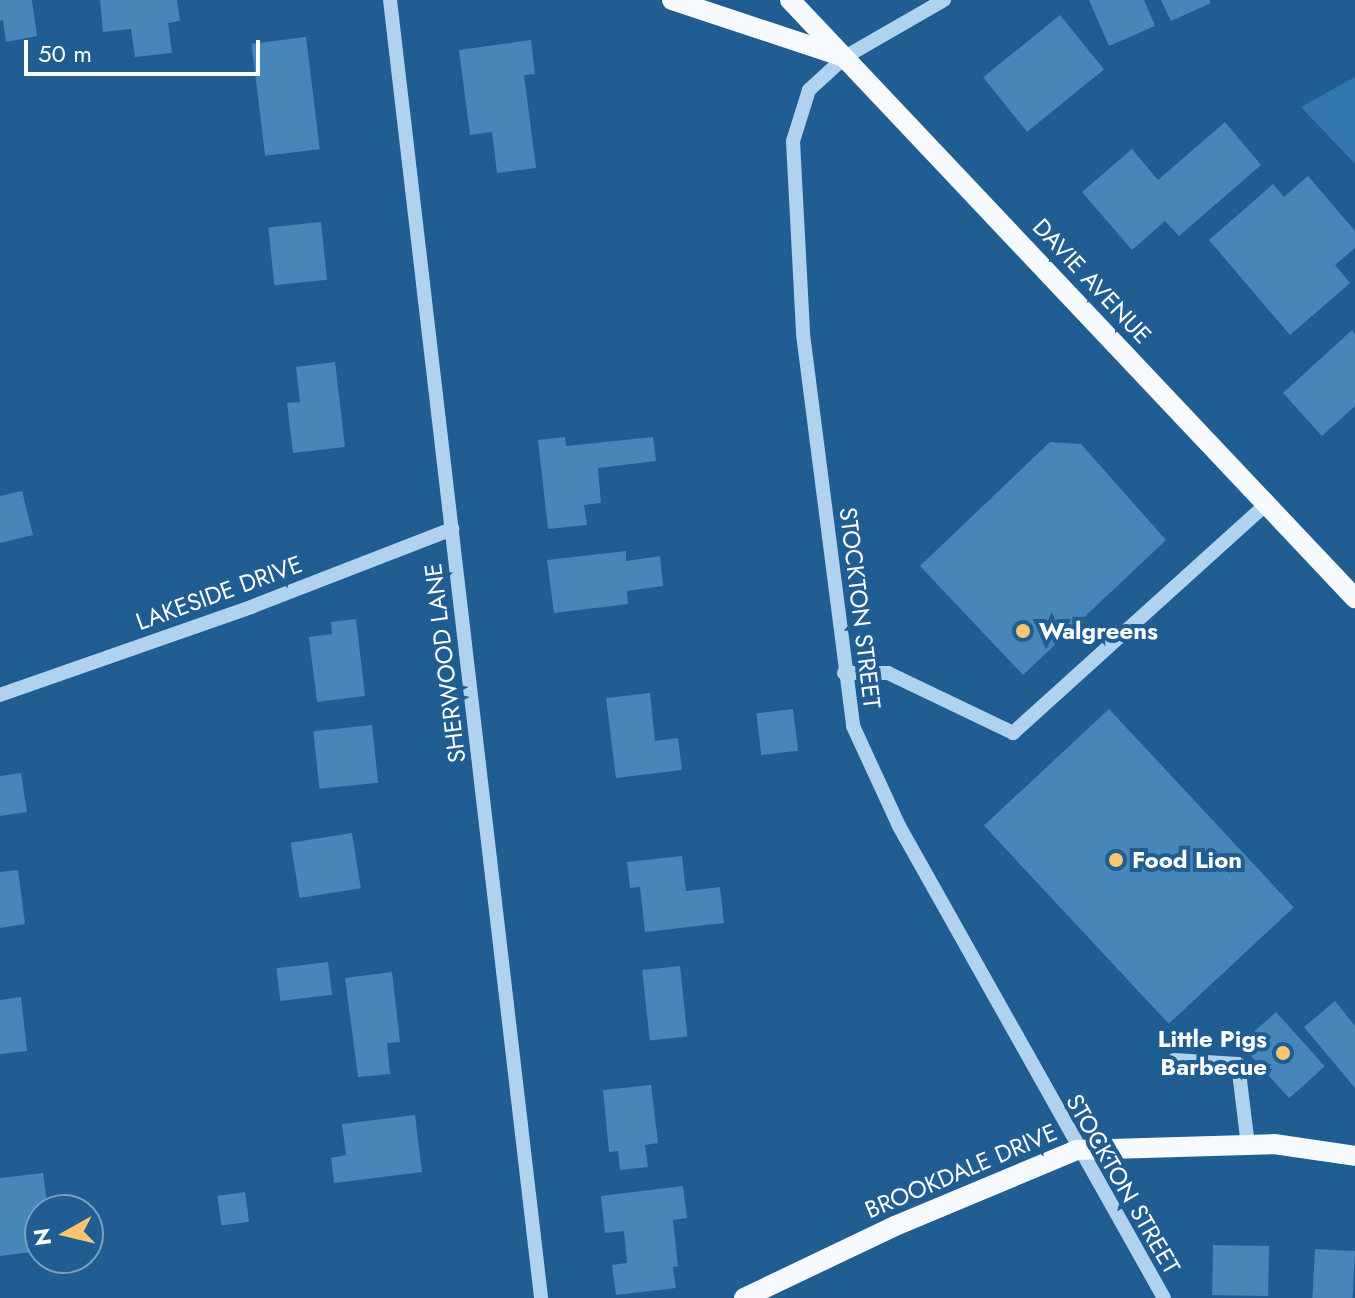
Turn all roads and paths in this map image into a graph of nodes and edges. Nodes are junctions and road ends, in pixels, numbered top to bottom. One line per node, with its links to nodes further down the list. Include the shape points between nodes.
1 (393, 0): 7 (street, SHERWOOD LANE)
2 (672, 0): 5 (main road)
3 (790, 0): 5 (main road, DAVIE AVENUE)
4 (944, 0): 5 (street, STOCKTON STREET)
5 (845, 57): 6 (main road, DAVIE AVENUE); 9 (street, STOCKTON STREET, via 809,90 793,141 803,334)
6 (1266, 504): 8 (main road, DAVIE AVENUE); 9 (street, via 1013,733 888,673)
7 (452, 529): 10 (street, LAKESIDE DRIVE); 15 (street, SHERWOOD LANE)
8 (1355, 598)
9 (844, 673): 13 (street, STOCKTON STREET, via 853,726 899,826)
10 (0, 695)
11 (1174, 1060): 12 (street, via 1238,1064)
12 (1248, 1145): 13 (main road, BROOKDALE DRIVE); 14 (main road, BROOKDALE DRIVE)
13 (1077, 1150): 16 (main road, BROOKDALE DRIVE, via 895,1226); 17 (street, STOCKTON STREET)
14 (1355, 1156)
15 (541, 1298)
16 (744, 1298)
17 (1164, 1298)

